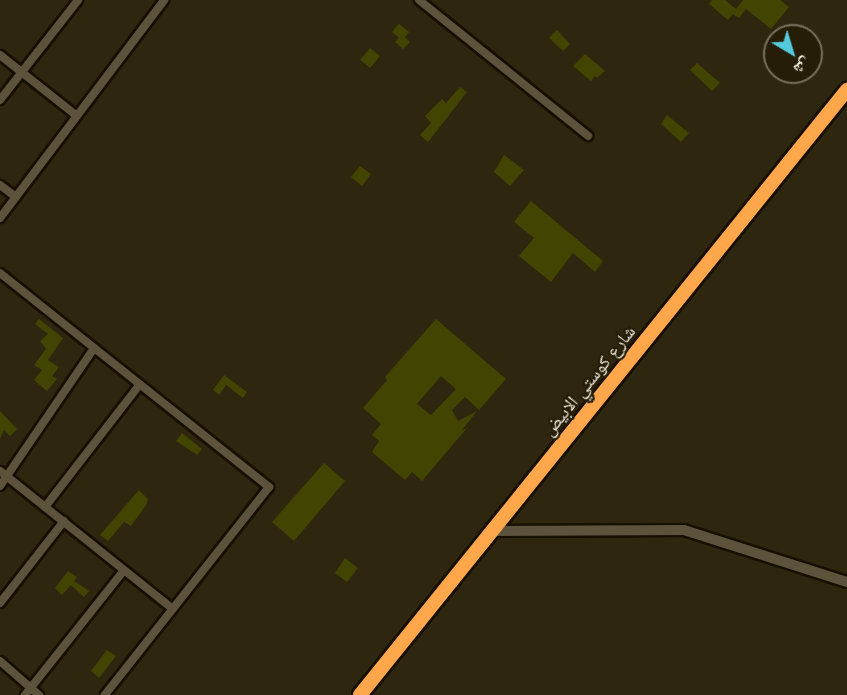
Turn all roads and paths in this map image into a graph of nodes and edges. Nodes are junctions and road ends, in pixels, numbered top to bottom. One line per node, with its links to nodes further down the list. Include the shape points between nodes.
1 (78, 0): 5 (street)
2 (164, 0): 8 (street)
3 (419, 0): 9 (street)
4 (0, 55): 5 (street)
5 (22, 72): 7 (street); 8 (street)
6 (847, 90): 21 (highway, شارع كوستي الابيض)
7 (0, 100)
8 (77, 116): 11 (street)
9 (588, 136)
10 (0, 185): 11 (street)
11 (16, 197): 12 (street)
12 (0, 218)
13 (0, 273): 14 (street)
14 (94, 348): 15 (street); 17 (street)
15 (140, 384): 19 (street); 25 (street, via 268,487)
16 (0, 471): 17 (street)
17 (7, 477): 18 (street); 19 (street)
18 (0, 486)
19 (45, 507): 20 (street)
20 (63, 521): 22 (street); 24 (street)
21 (492, 531): 23 (street, via 684,530); 31 (highway, شارع كوستي الابيض)
22 (124, 570): 25 (street); 27 (street)
23 (847, 582)
24 (0, 603)
25 (173, 609): 30 (street)
26 (0, 661): 27 (street)
27 (30, 688): 28 (street); 29 (street)
28 (25, 695)
29 (39, 695)
30 (105, 695)
31 (360, 695)

